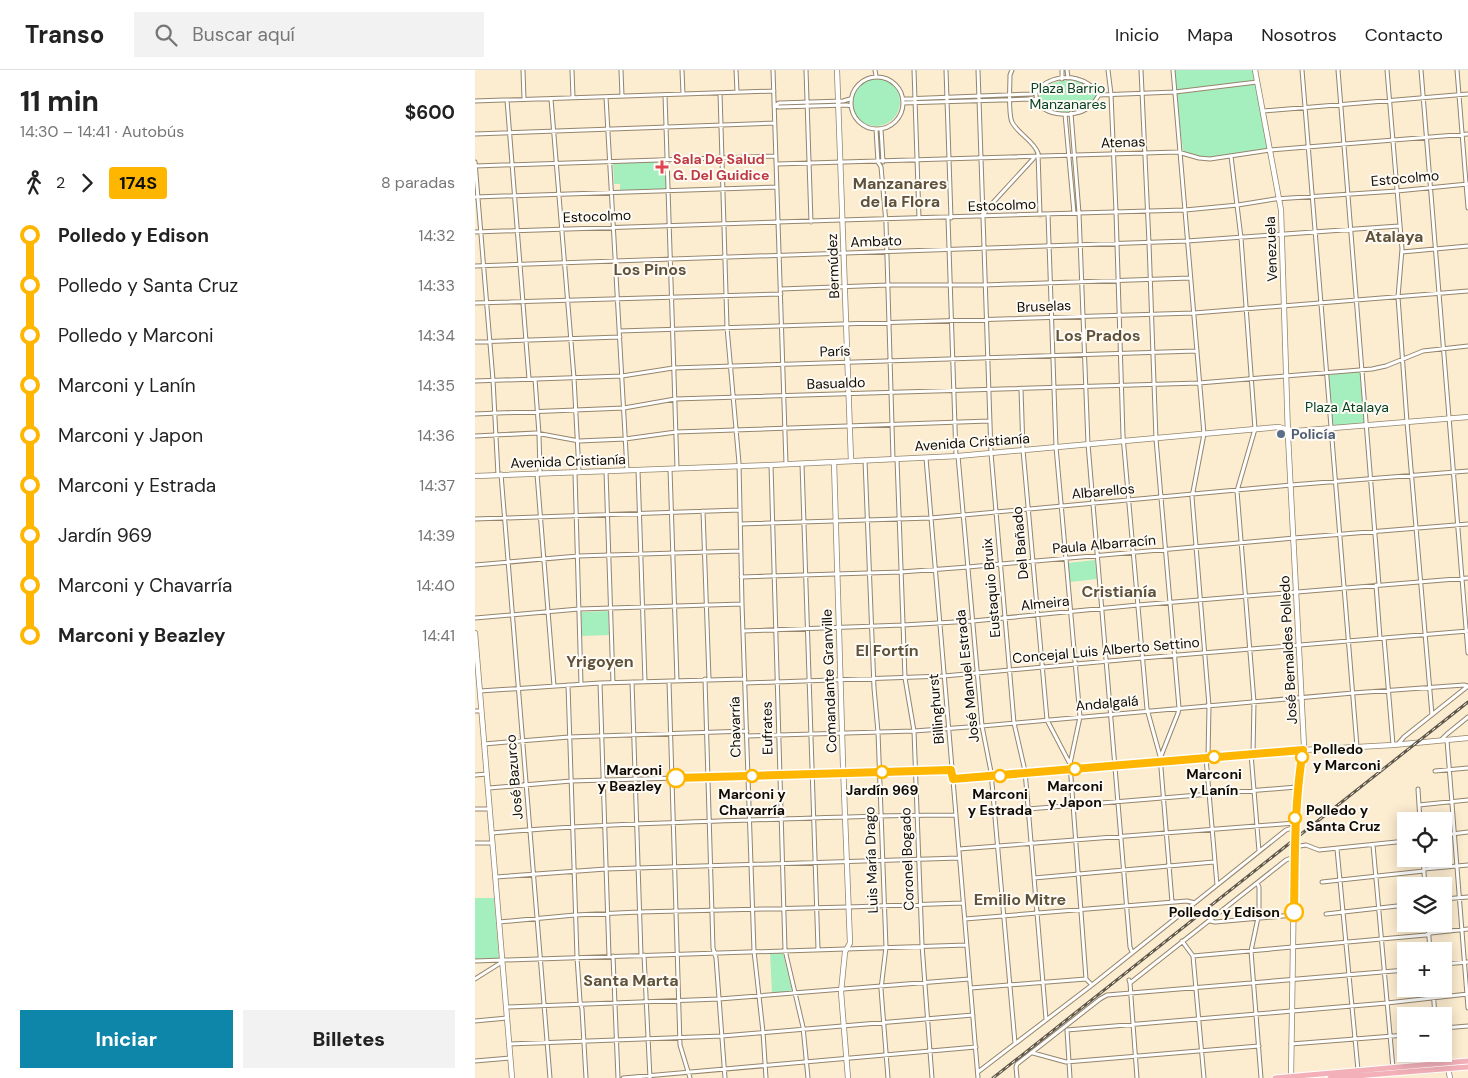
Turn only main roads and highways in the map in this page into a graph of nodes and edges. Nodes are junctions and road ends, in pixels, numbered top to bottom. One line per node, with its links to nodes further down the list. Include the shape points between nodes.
1 (1468, 1061): 3 (main road)
2 (1468, 1067): 3 (main road)
3 (1392, 1073): 4 (main road)
4 (1357, 1075): 5 (main road); 7 (main road)
5 (1291, 1077): 6 (main road)
6 (1275, 1078)
7 (1330, 1078)

